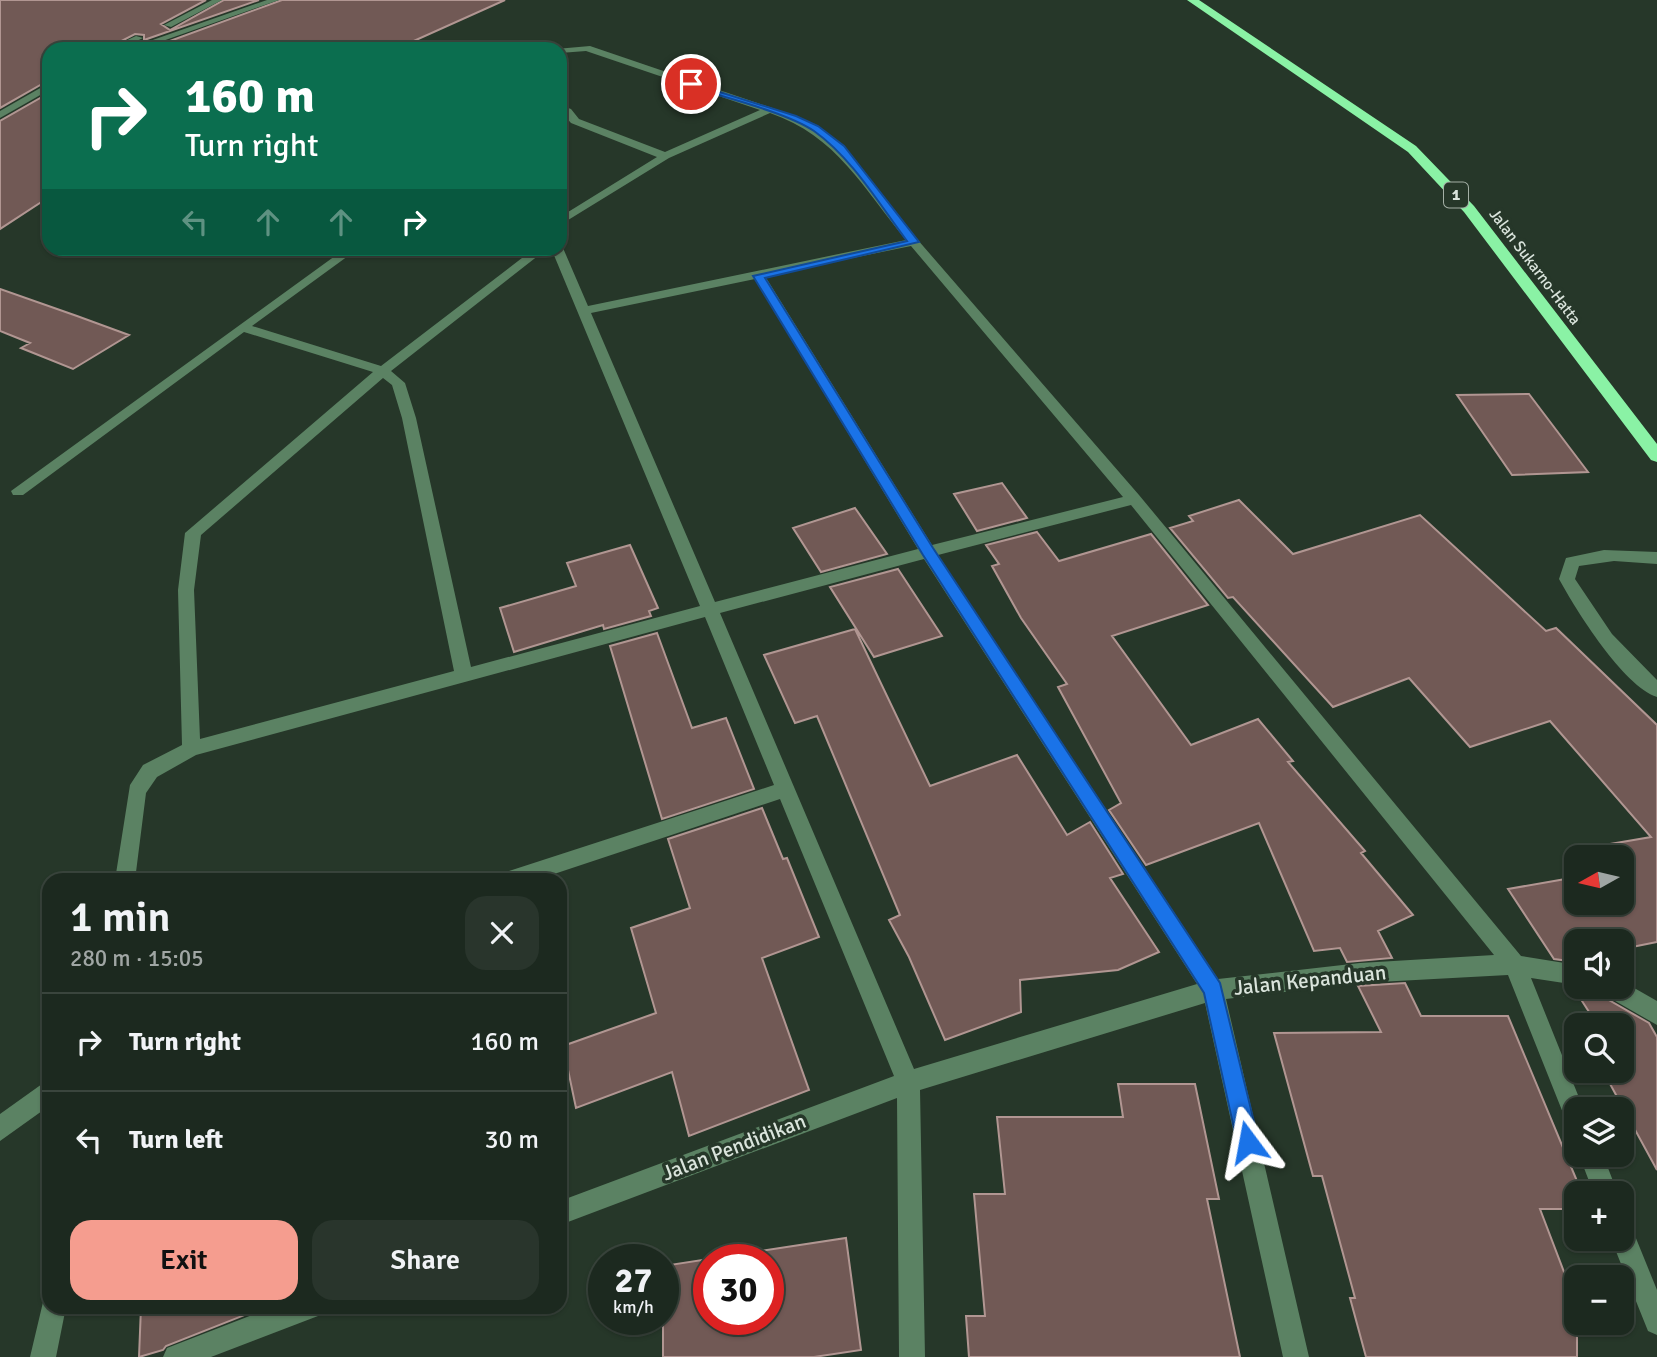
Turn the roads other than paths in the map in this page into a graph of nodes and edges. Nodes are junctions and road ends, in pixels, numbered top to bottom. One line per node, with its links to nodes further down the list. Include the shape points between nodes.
1 (218, 0): 4 (street)
2 (275, 0): 5 (street)
3 (1192, 0): 23 (highway, Jalan Sukarno-Hatta / 1, via 1412,149 1469,209)
4 (127, 42)
5 (152, 42)
6 (567, 49): 10 (street, via 587,48)
7 (42, 82): 9 (street)
8 (42, 90): 12 (street)
9 (0, 103)
10 (769, 110): 13 (street); 15 (street, via 815,128 841,148)
11 (567, 111): 13 (street, via 575,121)
12 (0, 115)
13 (665, 156): 14 (street)
14 (567, 218)
15 (914, 242): 19 (street); 25 (street)
16 (344, 256): 21 (street)
17 (532, 256): 22 (street)
18 (560, 256): 20 (street)
19 (759, 276): 20 (street); 26 (street)
20 (582, 311): 28 (street)
21 (242, 327): 22 (street); 24 (street)
22 (383, 371): 29 (street, via 398,383 409,418); 31 (street, via 193,533 186,590)
23 (1657, 456)
24 (18, 491)
25 (1134, 499): 26 (street); 35 (street)
26 (928, 552): 28 (street); 37 (street)
27 (1657, 558): 30 (street, via 1587,557 1572,562 1567,579 1611,647)
28 (710, 609): 29 (street); 32 (street)
29 (464, 676): 31 (street)
30 (1657, 690)
31 (191, 749): 33 (street, via 150,771 136,791)
32 (786, 789): 34 (street); 40 (street)
33 (126, 873)
34 (530, 873)
35 (1515, 965): 36 (street, Jalan Kepanduan); 37 (street, Jalan Kepanduan, via 1360,973); 42 (street)
36 (1564, 973)
37 (1213, 990): 40 (street, Jalan Kepanduan); 52 (street)
38 (1634, 998): 39 (street)
39 (1657, 1014)
40 (908, 1082): 44 (street, Jalan Pendidikan); 51 (street)
41 (42, 1096): 43 (street)
42 (1568, 1097)
43 (0, 1129)
44 (567, 1210)
45 (1629, 1251): 48 (street)
46 (52, 1314): 49 (street)
47 (290, 1314): 50 (street)
48 (1657, 1322)
49 (43, 1357)
50 (176, 1357)
51 (912, 1357)
52 (1296, 1357)

